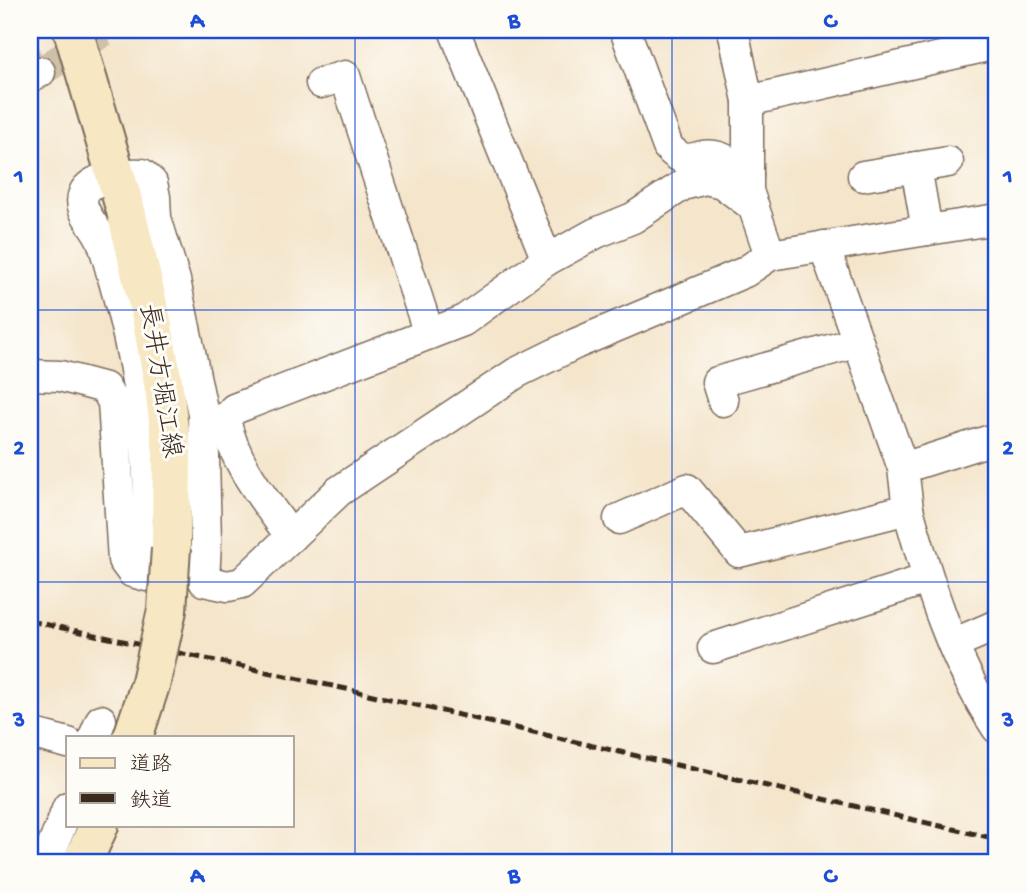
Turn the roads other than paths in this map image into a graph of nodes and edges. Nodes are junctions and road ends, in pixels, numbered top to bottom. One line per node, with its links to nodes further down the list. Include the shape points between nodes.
1 (73, 30): 11 (main road, 長井方堀江線)
2 (454, 30): 18 (street)
3 (625, 30): 10 (street, via 668,147 687,160 719,158)
4 (733, 30): 7 (street)
5 (997, 44): 7 (street)
6 (321, 83): 19 (street, via 345,76)
7 (748, 101): 10 (street)
8 (948, 162): 9 (street)
9 (916, 167): 12 (street); 15 (street)
10 (748, 175): 13 (street)
11 (116, 176): 28 (street, via 93,183 84,191 82,201 101,238 135,368 149,497); 30 (street, via 142,174 152,183 156,218 175,280 203,414); 35 (main road, 長井方堀江線, bridge, via 164,388 172,452 171,548 167,610 150,682)
12 (863, 176)
13 (754, 207): 17 (street); 18 (street, via 722,183 705,179 683,185 633,218)
14 (997, 219): 15 (street)
15 (926, 230): 16 (street)
16 (824, 246): 17 (street); 20 (street)
17 (770, 255): 27 (street, via 745,272 516,373 339,491)
18 (547, 260): 19 (street, via 463,320)
19 (429, 334): 27 (street, via 234,409 225,419 240,463)
20 (858, 342): 22 (street, via 716,382); 24 (street)
21 (30, 375): 28 (street, via 60,376 106,388 113,402 123,560 132,572)
22 (723, 401)
23 (997, 438): 24 (street)
24 (903, 468): 25 (street)
25 (908, 509): 26 (street, via 739,552 687,489); 29 (street)
26 (619, 519)
27 (291, 537): 30 (street, via 242,583 228,586)
28 (146, 576): 30 (street)
29 (927, 579): 32 (street); 33 (street)
30 (204, 581)
31 (997, 625): 32 (street)
32 (953, 644): 34 (street)
33 (713, 648)
34 (997, 728)
35 (110, 731)
36 (30, 733): 37 (street)
37 (66, 742)
38 (66, 813): 40 (street)
39 (97, 826): 40 (main road)
40 (52, 855)

